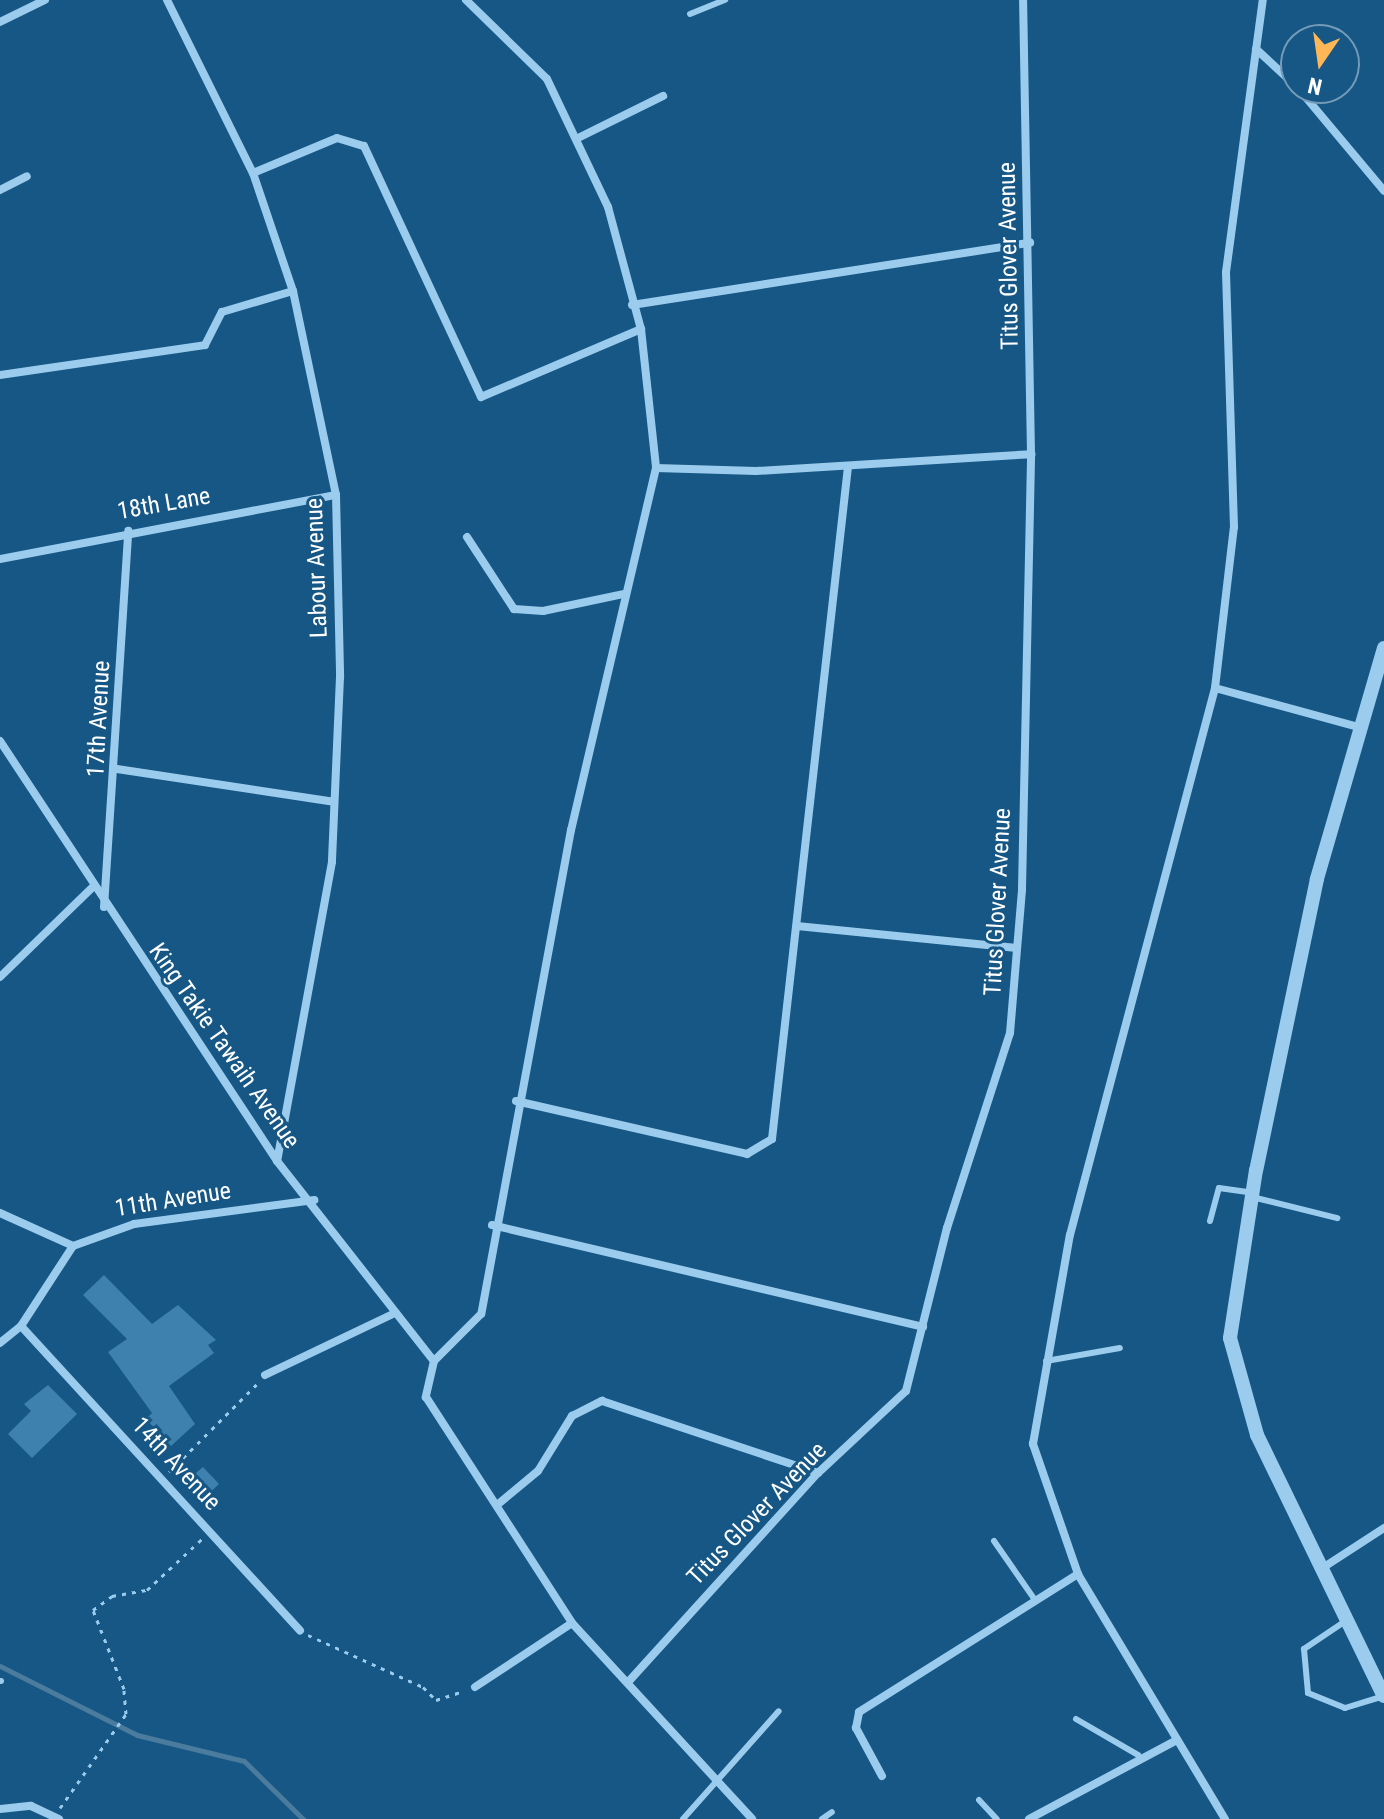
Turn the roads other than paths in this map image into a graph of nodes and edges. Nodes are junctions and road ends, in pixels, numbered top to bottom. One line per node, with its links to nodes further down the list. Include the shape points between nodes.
1 (45, 0): 8 (street)
2 (167, 0): 14 (street, Labour Avenue)
3 (725, 0): 7 (lane)
4 (1023, 0): 18 (street, Titus Glover Avenue)
5 (1263, 0): 9 (street)
6 (471, 2): 13 (street, via 521,46)
7 (690, 14)
8 (0, 22)
9 (1256, 49): 10 (street); 32 (street, via 1226,272 1234,527)
10 (1280, 71)
11 (663, 96): 13 (street)
12 (1311, 104): 17 (street)
13 (578, 138): 20 (street, via 608,207)
14 (253, 173): 19 (street, Labour Avenue); 21 (street, via 337,138 364,146 481,397)
15 (27, 176): 16 (street)
16 (0, 190)
17 (1384, 191)
18 (1030, 243): 20 (street); 23 (street, Titus Glover Avenue)
19 (293, 291): 22 (street, via 222,312 205,345); 26 (street, Labour Avenue)
20 (632, 305): 21 (street)
21 (641, 329): 25 (street)
22 (0, 375)
23 (1031, 454): 24 (street); 40 (street, Titus Glover Avenue)
24 (848, 467): 25 (street); 39 (street)
25 (656, 468): 30 (street)
26 (336, 495): 27 (street, 18th Lane); 36 (street, Labour Avenue)
27 (128, 531): 29 (street, 18th Lane); 35 (street, 17th Avenue)
28 (467, 537): 30 (street, via 514,609 543,611)
29 (0, 559)
30 (624, 594): 42 (street)
31 (1384, 648): 33 (street)
32 (1215, 688): 33 (street); 57 (street, via 1070,1235)
33 (1359, 727): 44 (street, via 1317,879)
34 (0, 741): 37 (street, King Takie Tawaih Avenue)
35 (117, 769): 36 (street); 38 (street, 17th Avenue)
36 (334, 802): 43 (street, Labour Avenue, via 322,929)
37 (92, 888): 38 (street, King Takie Tawaih Avenue); 41 (street)
38 (104, 908): 43 (street, King Takie Tawaih Avenue)
39 (797, 926): 40 (street); 42 (street, via 775,1127 759,1153)
40 (1017, 948): 53 (street, Titus Glover Avenue, via 1010,1033)
41 (0, 977)
42 (516, 1101): 49 (street)
43 (277, 1161): 45 (street, King Takie Tawaih Avenue)
44 (1252, 1195): 47 (lane); 48 (lane, via 1219,1188); 63 (street, via 1231,1354 1281,1492)
45 (314, 1200): 50 (street, 11th Avenue, via 134,1224); 51 (street, King Takie Tawaih Avenue)
46 (0, 1213): 50 (street)
47 (1337, 1218)
48 (1210, 1221)
49 (492, 1225): 53 (street); 56 (street, via 481,1314)
50 (73, 1246): 52 (street)
51 (395, 1313): 56 (street, King Takie Tawaih Avenue); 58 (street)
52 (21, 1326): 54 (street); 68 (street, 14th Avenue)
53 (923, 1327): 59 (street, Titus Glover Avenue, via 898,1404)
54 (0, 1343)
55 (1120, 1348): 57 (lane)
56 (434, 1361): 60 (street, via 426,1397)
57 (1046, 1361): 64 (street, via 1033,1444)
58 (265, 1375)
59 (818, 1473): 60 (street, via 602,1401 572,1416 538,1471); 69 (street, Titus Glover Avenue)
60 (497, 1505): 67 (street)
61 (1384, 1528): 63 (street)
62 (994, 1541): 65 (lane)
63 (1324, 1567): 66 (street)
64 (1078, 1574): 65 (street); 74 (street)
65 (1035, 1600): 76 (street, via 859,1712 856,1728)
66 (1348, 1619): 71 (street); 71 (lane, via 1304,1649 1308,1693 1345,1708)
67 (572, 1623): 69 (street); 70 (street)
68 (300, 1630)
69 (630, 1680): 77 (street)
70 (475, 1687)
71 (1384, 1696)
72 (779, 1711): 77 (lane)
73 (1076, 1719): 75 (lane)
74 (1177, 1740): 75 (street); 87 (street)
75 (1138, 1755): 86 (street)
76 (882, 1776)
77 (719, 1777): 82 (lane); 83 (street)
78 (979, 1800): 85 (lane)
79 (0, 1809): 81 (street, via 21,1804)
80 (832, 1812): 84 (lane)
81 (57, 1817)
82 (683, 1819)
83 (752, 1819)
84 (822, 1819)
85 (997, 1819)
86 (1029, 1819)
87 (1225, 1819)

